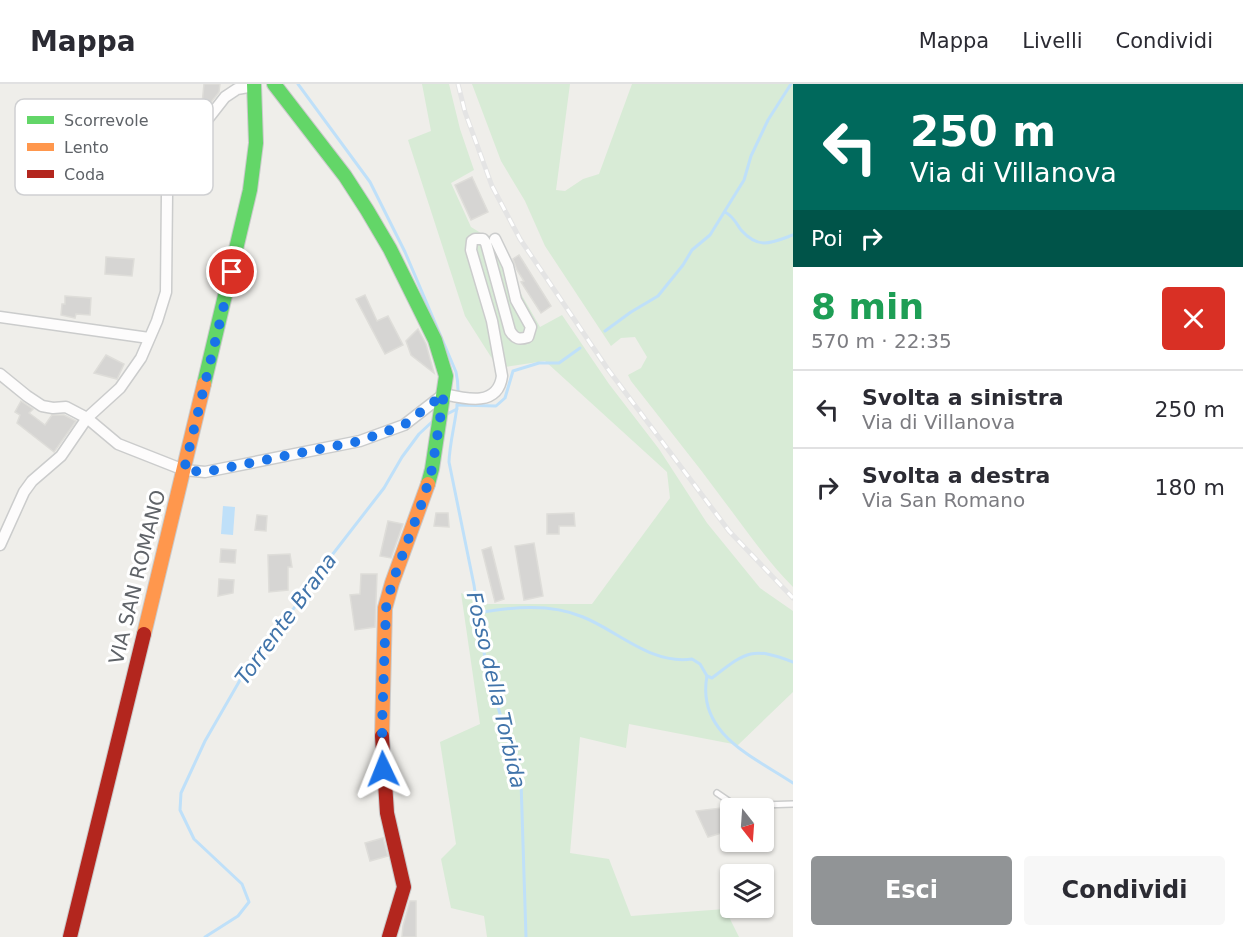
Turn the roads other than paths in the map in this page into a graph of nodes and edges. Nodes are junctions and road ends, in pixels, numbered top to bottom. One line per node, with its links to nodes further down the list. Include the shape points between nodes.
1 (274, 84): 9 (street, via 345,176 390,249 435,340 446,376)
2 (254, 85): 3 (street, via 237,89); 11 (street, VIA SAN ROMANO, via 256,133 249,193)
3 (213, 112)
4 (167, 195): 7 (street, via 166,292)
5 (495, 239): 9 (street, via 531,332 520,339 510,331 486,243 475,239 471,250 492,321 502,376 499,387 490,396 466,399)
6 (0, 317): 7 (street)
7 (149, 338): 10 (street, via 130,375)
8 (0, 374): 10 (street, via 42,406 66,407)
9 (444, 394): 11 (street, via 404,425 360,441 205,472); 16 (street, via 432,469 386,608 384,782 404,887)
10 (87, 418): 11 (street, via 118,444); 12 (street, via 61,456 24,492)
11 (184, 470): 15 (street, VIA SAN ROMANO)
12 (0, 545)
13 (717, 793): 14 (lane, via 736,806)
14 (793, 804)
15 (70, 937)
16 (389, 937)

